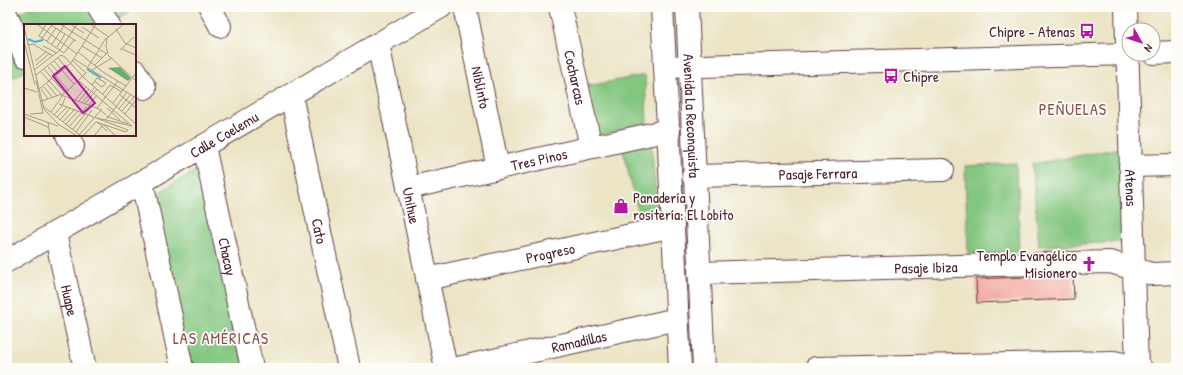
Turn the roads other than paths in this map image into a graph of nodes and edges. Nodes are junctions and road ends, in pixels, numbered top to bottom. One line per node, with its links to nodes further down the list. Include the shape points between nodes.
1 (10, 7): 10 (street)
2 (98, 7): 13 (street)
3 (210, 7): 14 (street)
4 (441, 7): 15 (street, Calle Coelemu)
5 (465, 7): 29 (street, Niblinto)
6 (560, 7): 26 (street, Cocharcas)
7 (662, 7): 22 (street, Avenida La Reconquista)
8 (687, 7): 21 (street, Avenida La Reconquista)
9 (1126, 7): 12 (street, Atenas)
10 (7, 13)
11 (7, 16): 18 (street)
12 (1127, 22)
13 (108, 24)
14 (220, 26)
15 (378, 44): 23 (street, Calle Coelemu); 33 (street, Unihue)
16 (1176, 52): 17 (street)
17 (1161, 53)
18 (24, 54)
19 (1121, 54): 21 (street)
20 (1128, 62): 28 (street, Atenas)
21 (690, 66): 22 (street); 31 (street, Avenida La Reconquista)
22 (666, 67): 24 (street, Avenida La Reconquista)
23 (291, 95): 25 (street, Calle Coelemu); 45 (street, Cato)
24 (669, 130): 26 (street, Tres Pinos); 34 (street, Avenida La Reconquista)
25 (204, 146): 32 (street, Calle Coelemu); 44 (street, Chacay)
26 (591, 147): 29 (street, Tres Pinos)
27 (1176, 165): 28 (street)
28 (1130, 166): 37 (street, Atenas)
29 (498, 168): 33 (street, Tres Pinos)
30 (943, 170): 31 (street, Pasaje Ferrara)
31 (693, 176): 38 (street, Avenida La Reconquista)
32 (142, 182): 35 (street, Calle Coelemu); 43 (street)
33 (408, 188): 40 (street, Unihue)
34 (673, 226): 40 (street, Progreso); 41 (street, Avenida La Reconquista)
35 (55, 233): 36 (street, Calle Coelemu); 42 (street, Huape)
36 (7, 261)
37 (1134, 269): 38 (street, Pasaje Ibiza, via 1110,262); 39 (street, Pasaje Ibiza, via 1152,274); 51 (street, Atenas)
38 (699, 273): 49 (street, Avenida La Reconquista)
39 (1176, 273)
40 (427, 279): 46 (street, Unihue)
41 (678, 319): 47 (street, Ramadillas); 48 (street, Avenida La Reconquista)
42 (85, 368)
43 (182, 368)
44 (252, 368)
45 (349, 368)
46 (446, 368)
47 (458, 368)
48 (680, 368)
49 (704, 368)
50 (816, 368): 51 (street, via 1114,362)
51 (1139, 368)

